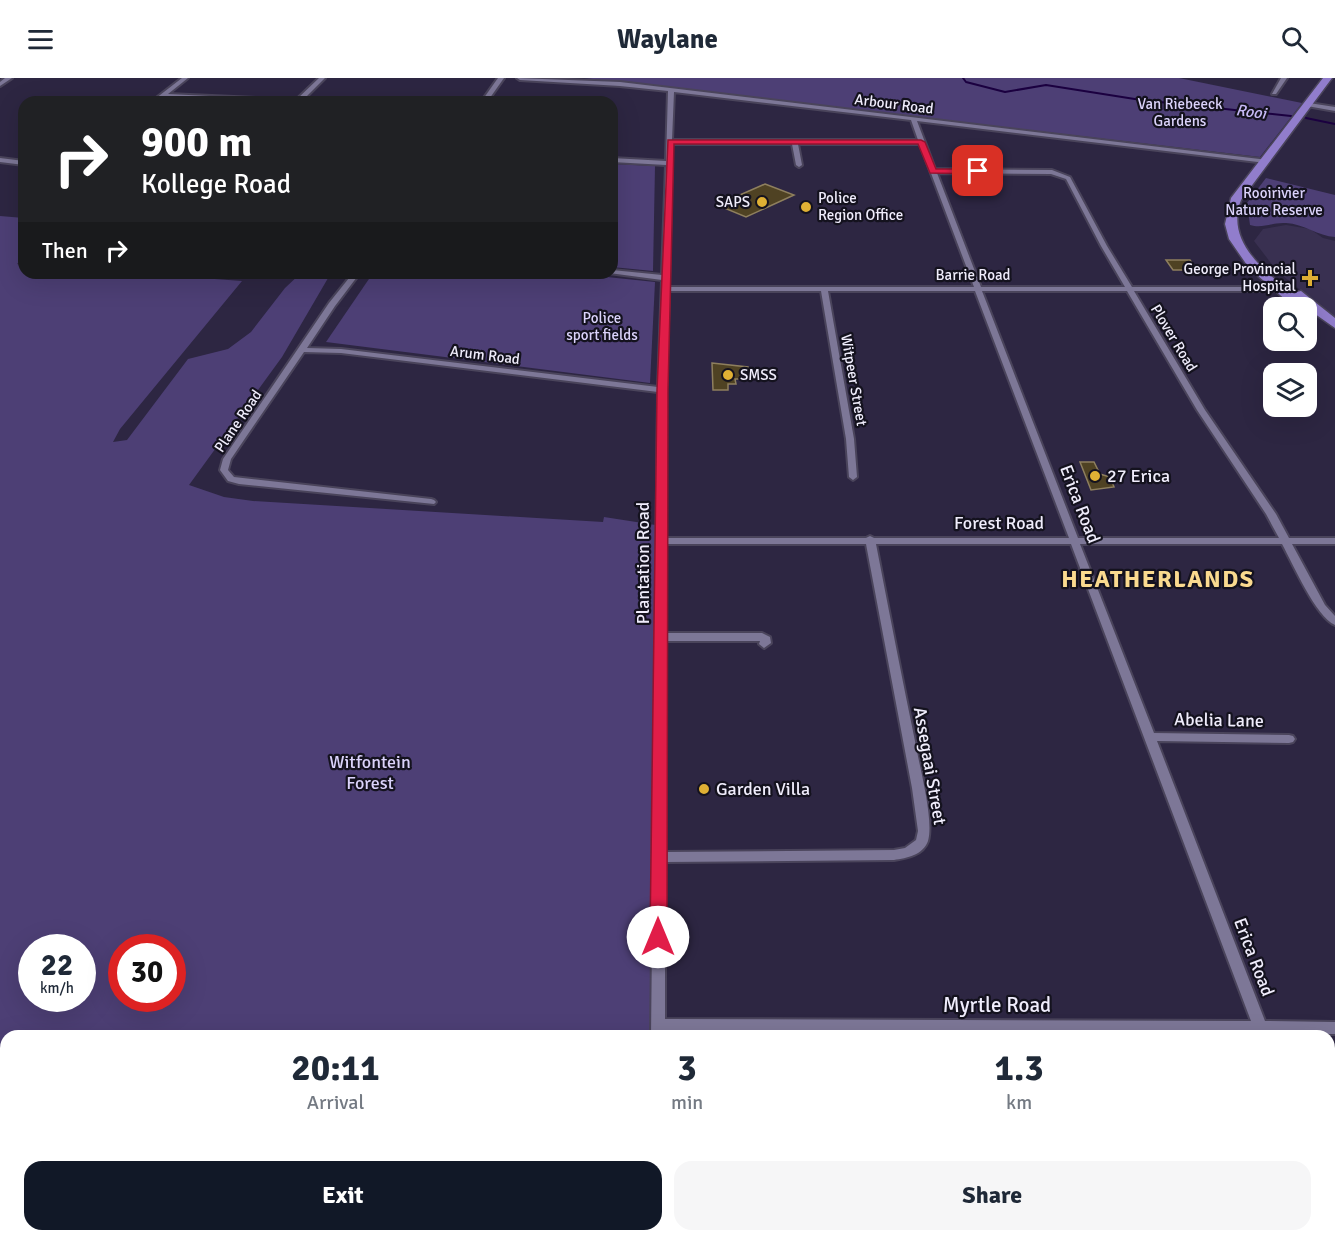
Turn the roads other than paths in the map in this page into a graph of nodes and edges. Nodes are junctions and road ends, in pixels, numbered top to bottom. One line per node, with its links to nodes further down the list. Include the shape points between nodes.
1 (9, 78): 9 (street)
2 (185, 78): 12 (street)
3 (322, 78): 14 (street)
4 (501, 78): 15 (street)
5 (520, 78): 8 (street, Arbour Road)
6 (1284, 78): 11 (street)
7 (1328, 78): 16 (highway)
8 (577, 80): 10 (street, Arbour Road)
9 (0, 84)
10 (671, 90): 18 (street, Arbour Road); 19 (street, Plantation Road)
11 (1274, 93)
12 (164, 95): 13 (street)
13 (183, 96)
14 (303, 96)
15 (488, 96)
16 (1309, 105): 17 (street); 24 (highway)
17 (1335, 109)
18 (913, 118): 21 (street, Erica Road); 24 (street, Arbour Road)
19 (670, 142): 20 (street); 26 (street, Plantation Road)
20 (795, 142): 21 (street); 27 (street)
21 (921, 142): 28 (street, Erica Road)
22 (0, 160): 25 (street)
23 (618, 160): 26 (street)
24 (1266, 161): 35 (highway, via 1242,194 1240,220 1250,243)
25 (18, 162)
26 (669, 163): 31 (street, Plantation Road)
27 (799, 165)
28 (933, 171): 33 (street, Erica Road); 34 (street, Plover Road, via 1063,174)
29 (618, 273): 31 (street, Barrie Road)
30 (352, 279): 40 (street, Plane Road)
31 (666, 283): 32 (street, Barrie Road); 41 (street, Plantation Road)
32 (824, 288): 33 (street, Barrie Road); 42 (street, Witpeer Street)
33 (977, 288): 34 (street, Barrie Road); 45 (street, Erica Road)
34 (1129, 289): 35 (street, Barrie Road); 47 (street, Plover Road, via 1200,410)
35 (1286, 289): 36 (highway); 38 (highway)
36 (1294, 297)
37 (1317, 319): 39 (highway)
38 (1335, 324)
39 (1335, 333)
40 (303, 350): 41 (street, Arum Road, via 341,351); 43 (street, Plane Road, via 227,459 226,475 239,481)
41 (662, 390): 46 (street, Plantation Road)
42 (854, 477)
43 (431, 502)
44 (870, 539): 45 (street, Forest Road); 46 (street, Forest Road); 54 (street, Assegaai Street, via 918,788 924,831 921,843 908,853 894,855)
45 (1073, 540): 47 (street, Forest Road); 52 (street, Erica Road)
46 (663, 541): 50 (street, Plantation Road)
47 (1288, 541): 48 (street, Forest Road); 49 (street, Plover Road, via 1321,607)
48 (1335, 541)
49 (1335, 622)
50 (662, 637): 51 (street, via 762,637 766,639); 54 (street, Plantation Road)
51 (764, 644)
52 (1149, 737): 53 (street, Abelia Lane); 57 (street, Erica Road)
53 (1289, 739)
54 (658, 857): 56 (street, Plantation Road)
55 (1335, 1028): 58 (street, Myrtle Road)
56 (658, 1030)
57 (1261, 1030)
58 (1298, 1030)

